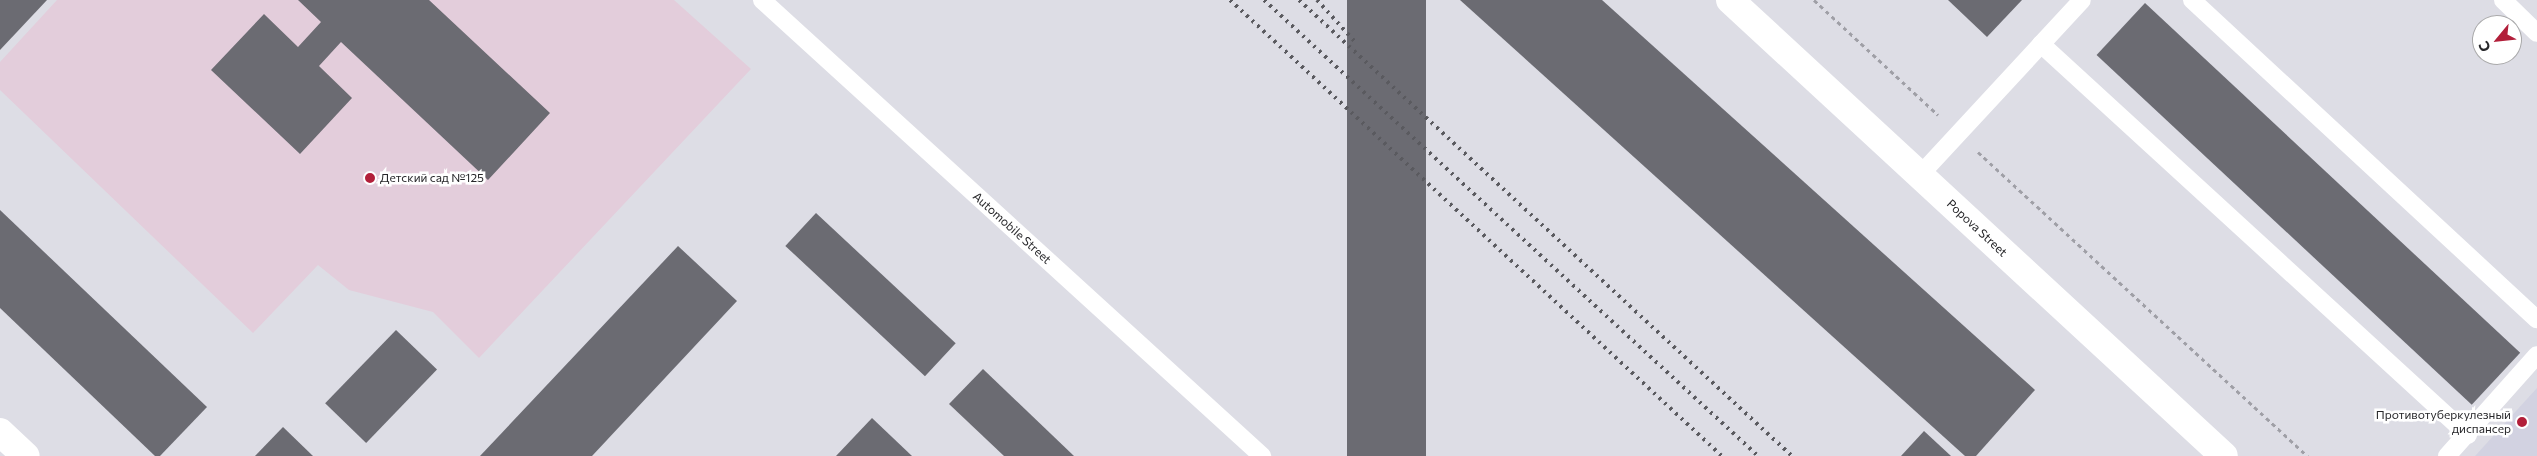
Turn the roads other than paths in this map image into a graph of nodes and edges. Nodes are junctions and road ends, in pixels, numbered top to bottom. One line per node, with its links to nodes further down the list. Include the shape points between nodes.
1 (762, 0): 14 (lane, Automobile Street)
2 (1730, 0): 8 (street, Popova Street)
3 (2082, 0): 7 (lane)
4 (2192, 0): 9 (lane)
5 (2503, 0): 6 (lane)
6 (2537, 33)
7 (2041, 44): 8 (lane, via 1956,132); 12 (lane)
8 (1920, 175): 15 (street, Popova Street)
9 (2537, 319)
10 (2537, 355): 12 (lane)
11 (0, 432): 13 (street)
12 (2468, 435): 16 (lane)
13 (26, 456)
14 (1262, 456)
15 (2224, 456)
16 (2447, 456)

